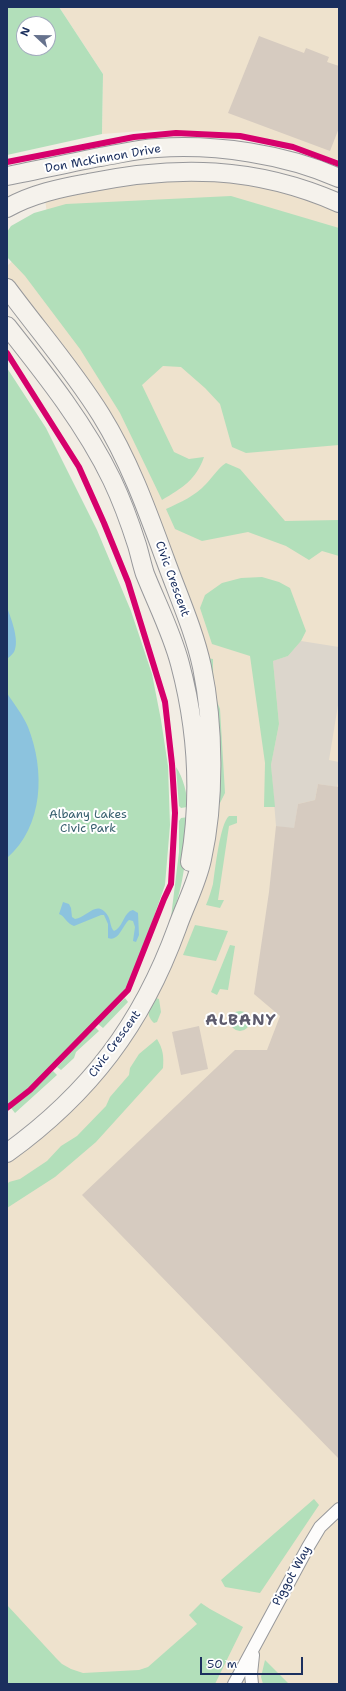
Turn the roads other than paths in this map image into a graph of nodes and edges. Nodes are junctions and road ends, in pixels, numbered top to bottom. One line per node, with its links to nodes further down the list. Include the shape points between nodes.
1 (7, 176): 2 (street, Don McKinnon Drive, via 122,153 184,147 244,152 307,165)
2 (339, 178)
3 (339, 203): 4 (street, Don McKinnon Drive, via 322,195 238,174 168,171 72,186 30,197)
4 (7, 208)
5 (7, 288): 8 (street, Civic Crescent, via 67,365 114,438 147,510)
6 (7, 326): 7 (street, Civic Crescent, via 56,388 88,437 111,480)
7 (138, 546): 8 (street, via 152,568); 9 (street, Civic Crescent, via 144,571)
8 (172, 578): 9 (street, via 166,591); 10 (street, Civic Crescent, via 202,667 211,748 206,836 196,882)
9 (167, 625): 10 (street, Civic Crescent, via 185,688 196,769 193,834)
10 (184, 907): 11 (street, Civic Crescent, via 147,997 116,1047 72,1098 44,1125)
11 (7, 1153)
12 (339, 1509): 13 (street, Piggot Way, via 320,1528 308,1547)
13 (254, 1649): 14 (street, Piggot Way); 15 (street, Piggot Way)
14 (234, 1684)
15 (252, 1684)

